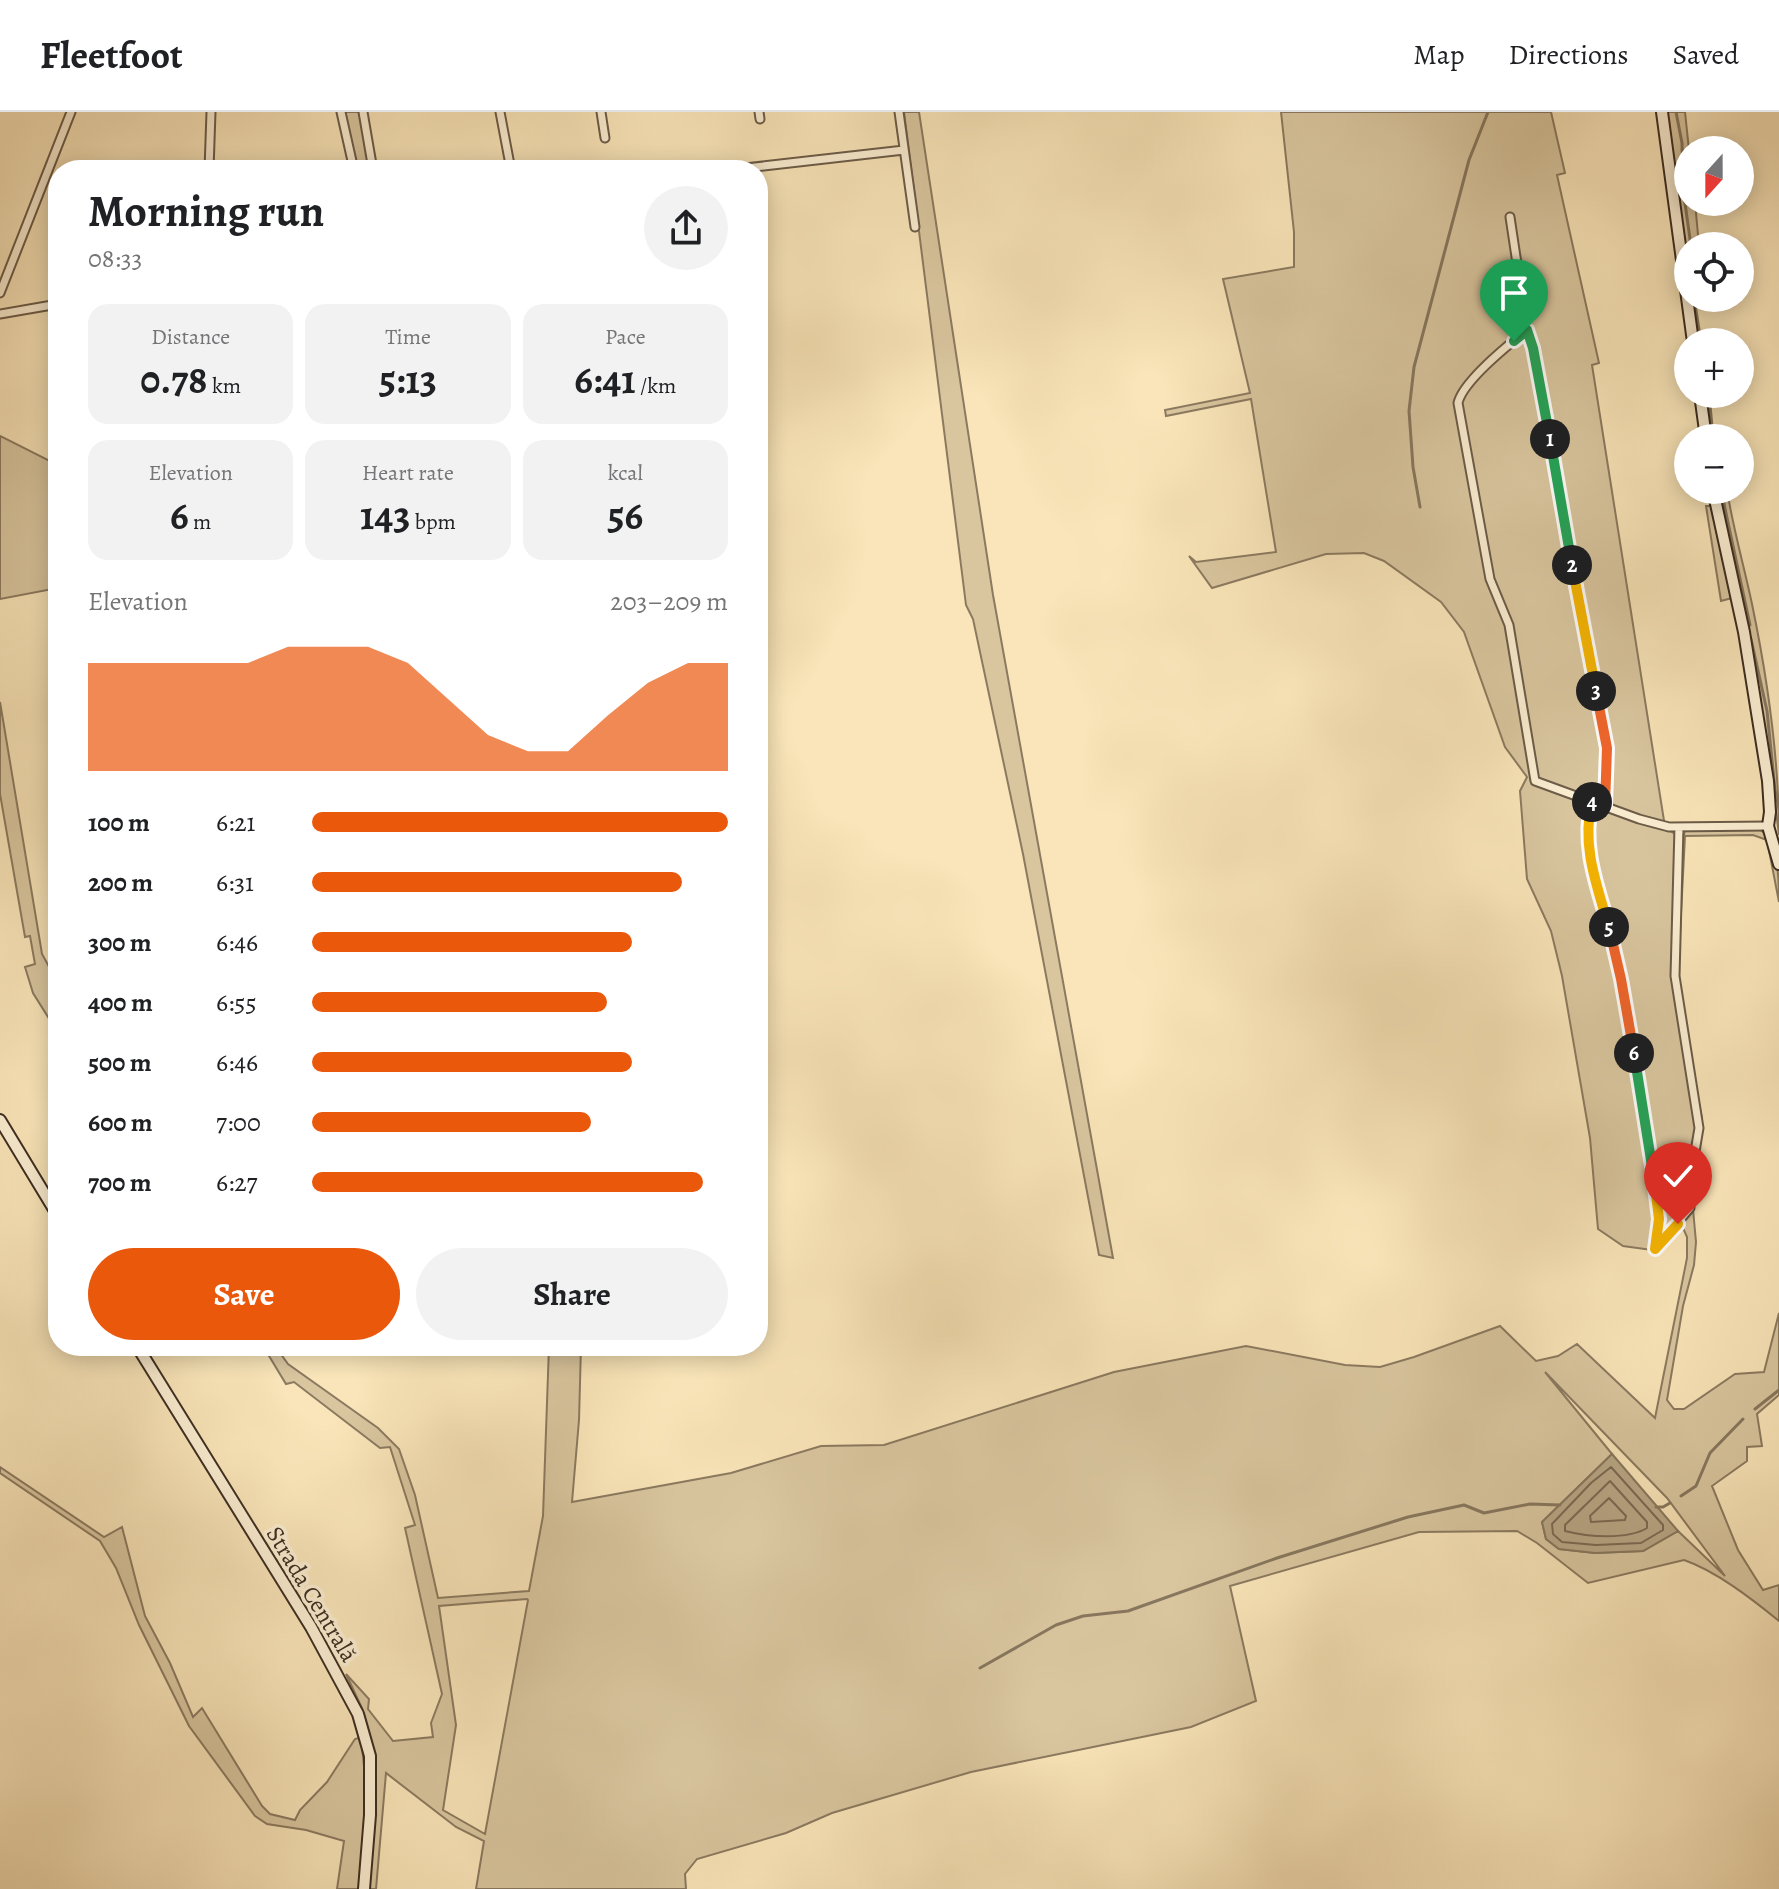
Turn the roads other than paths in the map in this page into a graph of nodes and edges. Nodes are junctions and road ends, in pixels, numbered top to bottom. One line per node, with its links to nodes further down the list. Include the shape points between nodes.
1 (71, 112): 11 (street)
2 (211, 112): 12 (street)
3 (341, 112): 13 (street)
4 (363, 112): 14 (street)
5 (500, 112): 15 (street)
6 (601, 112): 9 (street)
7 (899, 112): 10 (street)
8 (1662, 112): 23 (street)
9 (605, 138)
10 (904, 150): 16 (street); 19 (street)
11 (52, 160)
12 (209, 160)
13 (352, 160)
14 (371, 160)
15 (509, 160)
16 (768, 165)
17 (48, 171): 20 (street)
18 (1510, 217): 24 (street)
19 (915, 227)
20 (0, 293)
21 (48, 306): 22 (street)
22 (0, 314)
23 (1691, 328)
24 (1527, 330): 26 (street, via 1476,377 1458,403 1490,579 1509,625 1535,781); 27 (street, via 1607,748)
25 (1716, 504): 28 (street, via 1744,632 1768,781)
26 (1592, 801): 27 (street); 29 (street, via 1590,865 1616,954 1643,1102 1659,1219 1655,1249 1690,1208 1699,1128 1675,976)
27 (1605, 805): 29 (street)
28 (1768, 826): 29 (street); 30 (street)
29 (1679, 827)
30 (1779, 864)
31 (0, 1120): 32 (street)
32 (48, 1199)
33 (143, 1356): 34 (street, Strada Centrală, via 311,1627 358,1714 370,1756)
34 (364, 1889)

